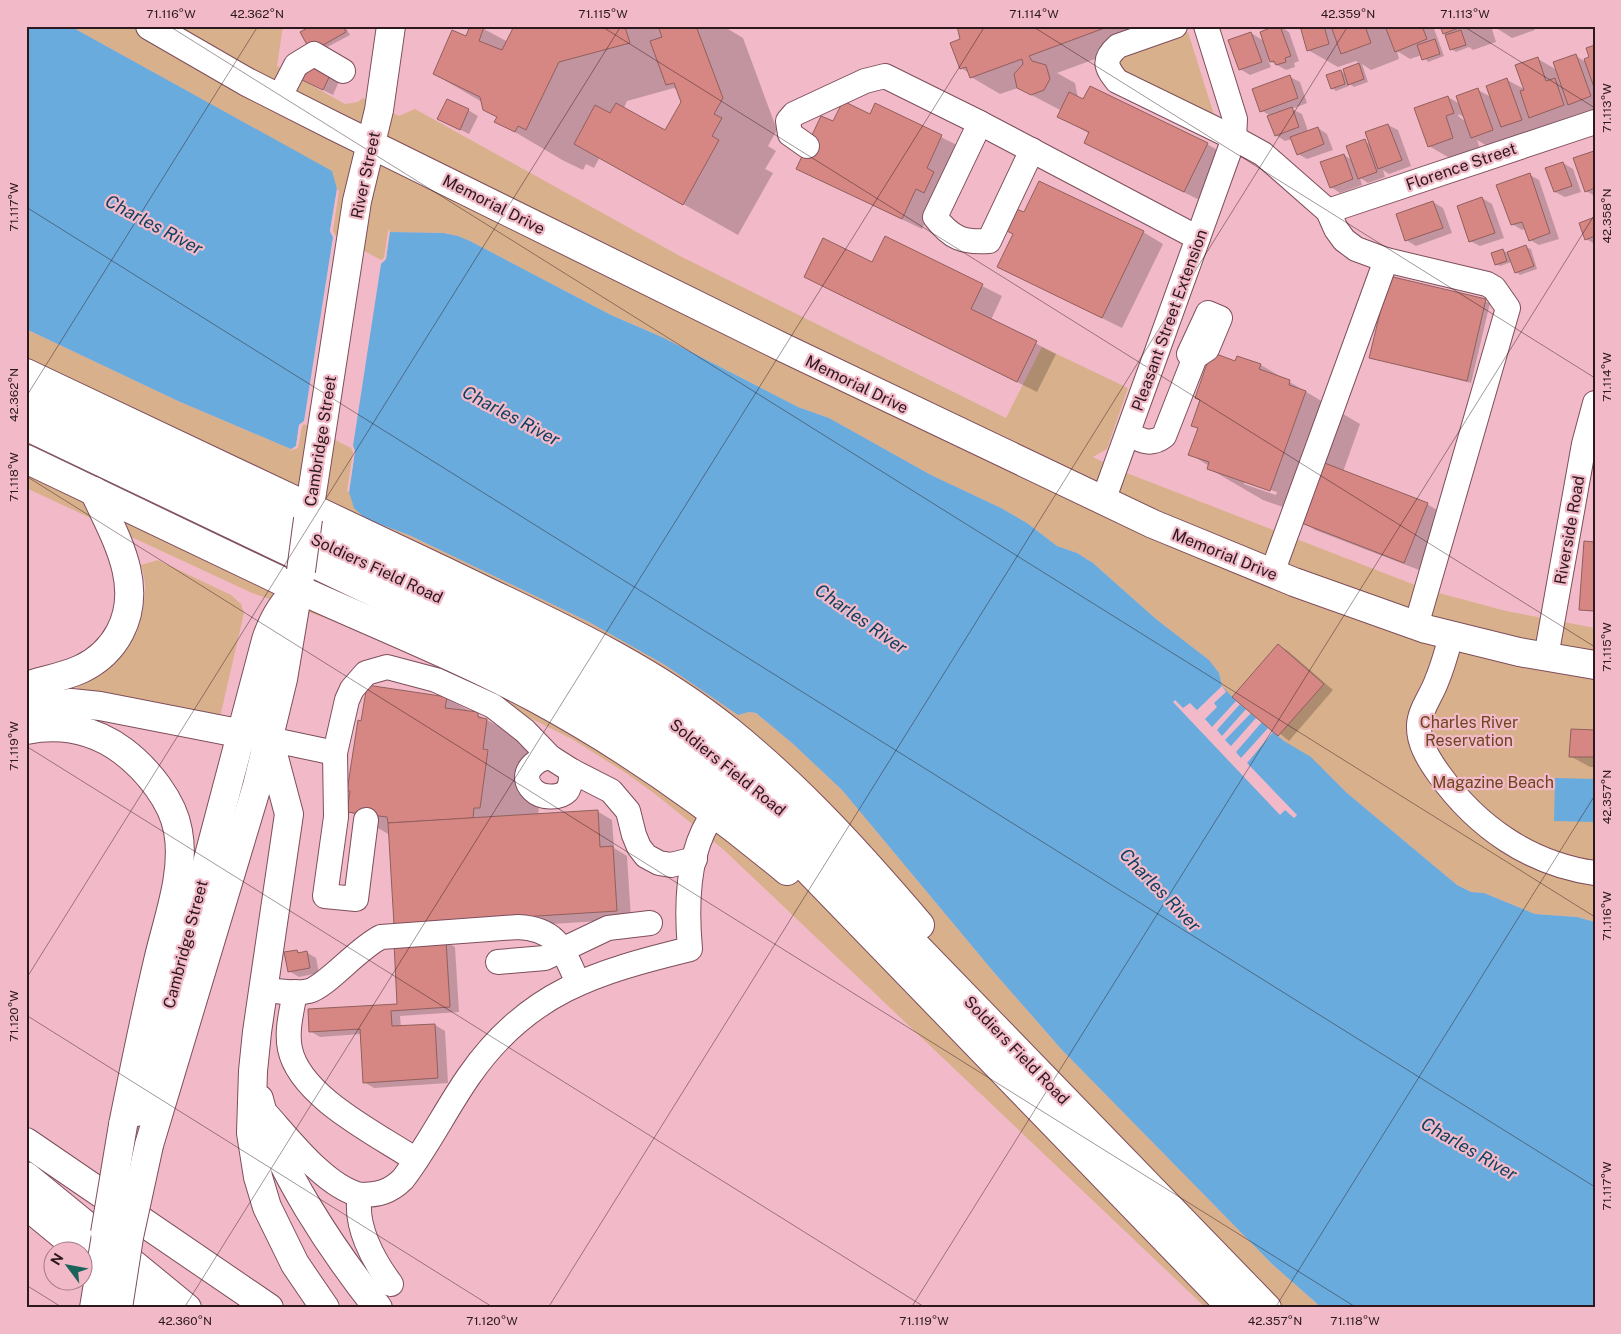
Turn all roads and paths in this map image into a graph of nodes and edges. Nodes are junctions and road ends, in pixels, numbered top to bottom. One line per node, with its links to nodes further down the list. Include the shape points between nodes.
1 (150, 26): 6 (main road, Memorial Drive)
2 (391, 26): 10 (main road, River Street)
3 (1176, 26): 9 (street, via 1118,46 1109,56 1107,68 1117,81)
4 (1206, 26): 9 (street, via 1235,119)
5 (343, 71): 6 (street, via 314,54 296,65)
6 (279, 98): 10 (main road, Memorial Drive)
7 (1595, 122): 13 (street, Florence Street)
8 (980, 123): 11 (street, via 885,76 794,114 788,122 790,134); 12 (street); 12 (street, via 935,217 958,239 989,241)
9 (1234, 138): 13 (street, via 1276,163); 14 (street, Pleasant Street Extension)
10 (371, 144): 17 (main road, River Street, via 357,201); 27 (main road, Memorial Drive)
11 (807, 146)
12 (1032, 150): 14 (street)
13 (1328, 211): 15 (street, via 1344,240 1368,255)
14 (1198, 238): 18 (street, Pleasant Street Extension)
15 (1386, 260): 29 (street); 31 (street, via 1487,284 1494,288 1508,308)
16 (1214, 316): 19 (street, via 1207,350)
17 (338, 323): 28 (main road, Cambridge Street)
18 (1161, 341): 19 (street); 24 (street, Pleasant Street Extension)
19 (1192, 355): 24 (street, via 1164,436 1151,443)
20 (26, 373): 28 (main road)
21 (26, 400): 54 (main road, Soldiers Field Road, via 552,651 669,718 742,774 798,826)
22 (1595, 403): 33 (street, Riverside Road, via 1584,444)
23 (26, 426): 48 (main road, Soldiers Field Road, via 557,680 614,711 727,792 778,839)
24 (1128, 434): 27 (street, Pleasant Street Extension)
25 (26, 459): 26 (main road)
26 (94, 491): 30 (main road); 35 (main road, via 126,566 130,592 126,617 116,640 100,657 72,672)
27 (1103, 502): 29 (main road, Memorial Drive)
28 (308, 513): 30 (main road, Cambridge Street, bridge); 54 (main road, via 593,643 677,694 728,730 794,788 881,880 943,953)
29 (1272, 573): 31 (main road, Memorial Drive)
30 (299, 580): 38 (main road, Cambridge Street, via 272,621); 39 (main road, Cambridge Street, via 283,679); 43 (main road, via 383,625 529,695)
31 (1416, 626): 32 (main road, Memorial Drive)
32 (1451, 636): 33 (main road, Memorial Drive); 46 (street, via 1419,724 1419,737 1432,764 1463,804 1498,835 1542,860)
33 (1546, 658): 34 (main road, Memorial Drive)
34 (1595, 666)
35 (26, 686)
36 (26, 709): 38 (main road, via 58,704 93,705)
37 (26, 730): 57 (main road, via 44,727 74,729 114,745 155,784 177,826 179,856 174,889 137,1051)
38 (240, 733): 39 (main road); 57 (main road, Cambridge Street)
39 (269, 738): 40 (street); 52 (main road, via 289,814); 57 (main road, Cambridge Street, via 257,786)
40 (336, 753): 41 (street, via 352,689 366,673 387,667 436,680 493,706 525,731); 44 (street, via 336,817 325,896 356,899)
41 (550, 757): 42 (street); 42 (street, via 532,764 528,782 534,791 545,796 561,794 571,781)
42 (572, 772): 45 (street, via 612,791 621,800 628,811 639,847 646,856 671,865)
43 (715, 812): 45 (street, via 703,830); 48 (main road)
44 (366, 820)
45 (695, 859): 51 (street, via 688,904 690,949 617,968)
46 (1595, 873)
47 (650, 923): 49 (street, via 608,928)
48 (875, 939): 71 (main road, Soldiers Field Road)
49 (563, 951): 50 (street, via 540,959); 51 (street); 53 (street, via 551,936 529,928 391,934 364,946 316,988)
50 (498, 962)
51 (578, 983): 59 (street, via 535,1007 496,1041 459,1090)
52 (262, 989): 53 (street); 55 (main road)
53 (295, 992): 59 (street, via 289,1048 300,1073 332,1104)
54 (999, 1033): 72 (main road, Soldiers Field Road)
55 (253, 1071): 56 (main road); 69 (main road, via 251,1133 258,1178 280,1237)
56 (261, 1108): 61 (street, via 330,1180 344,1190); 70 (main road, via 279,1152 312,1212)
57 (134, 1134): 64 (main road, bridge, via 105,1233); 65 (main road, Cambridge Street, bridge, via 129,1237)
58 (26, 1142): 68 (main road)
59 (416, 1160): 61 (street, via 403,1179 389,1190)
60 (26, 1176): 67 (main road)
61 (360, 1195): 63 (street, via 357,1212 361,1226)
62 (26, 1205): 66 (main road)
63 (391, 1284)
64 (94, 1308)
65 (118, 1308)
66 (151, 1308)
67 (186, 1308)
68 (269, 1308)
69 (325, 1308)
70 (378, 1308)
71 (1232, 1308)
72 (1268, 1308)

